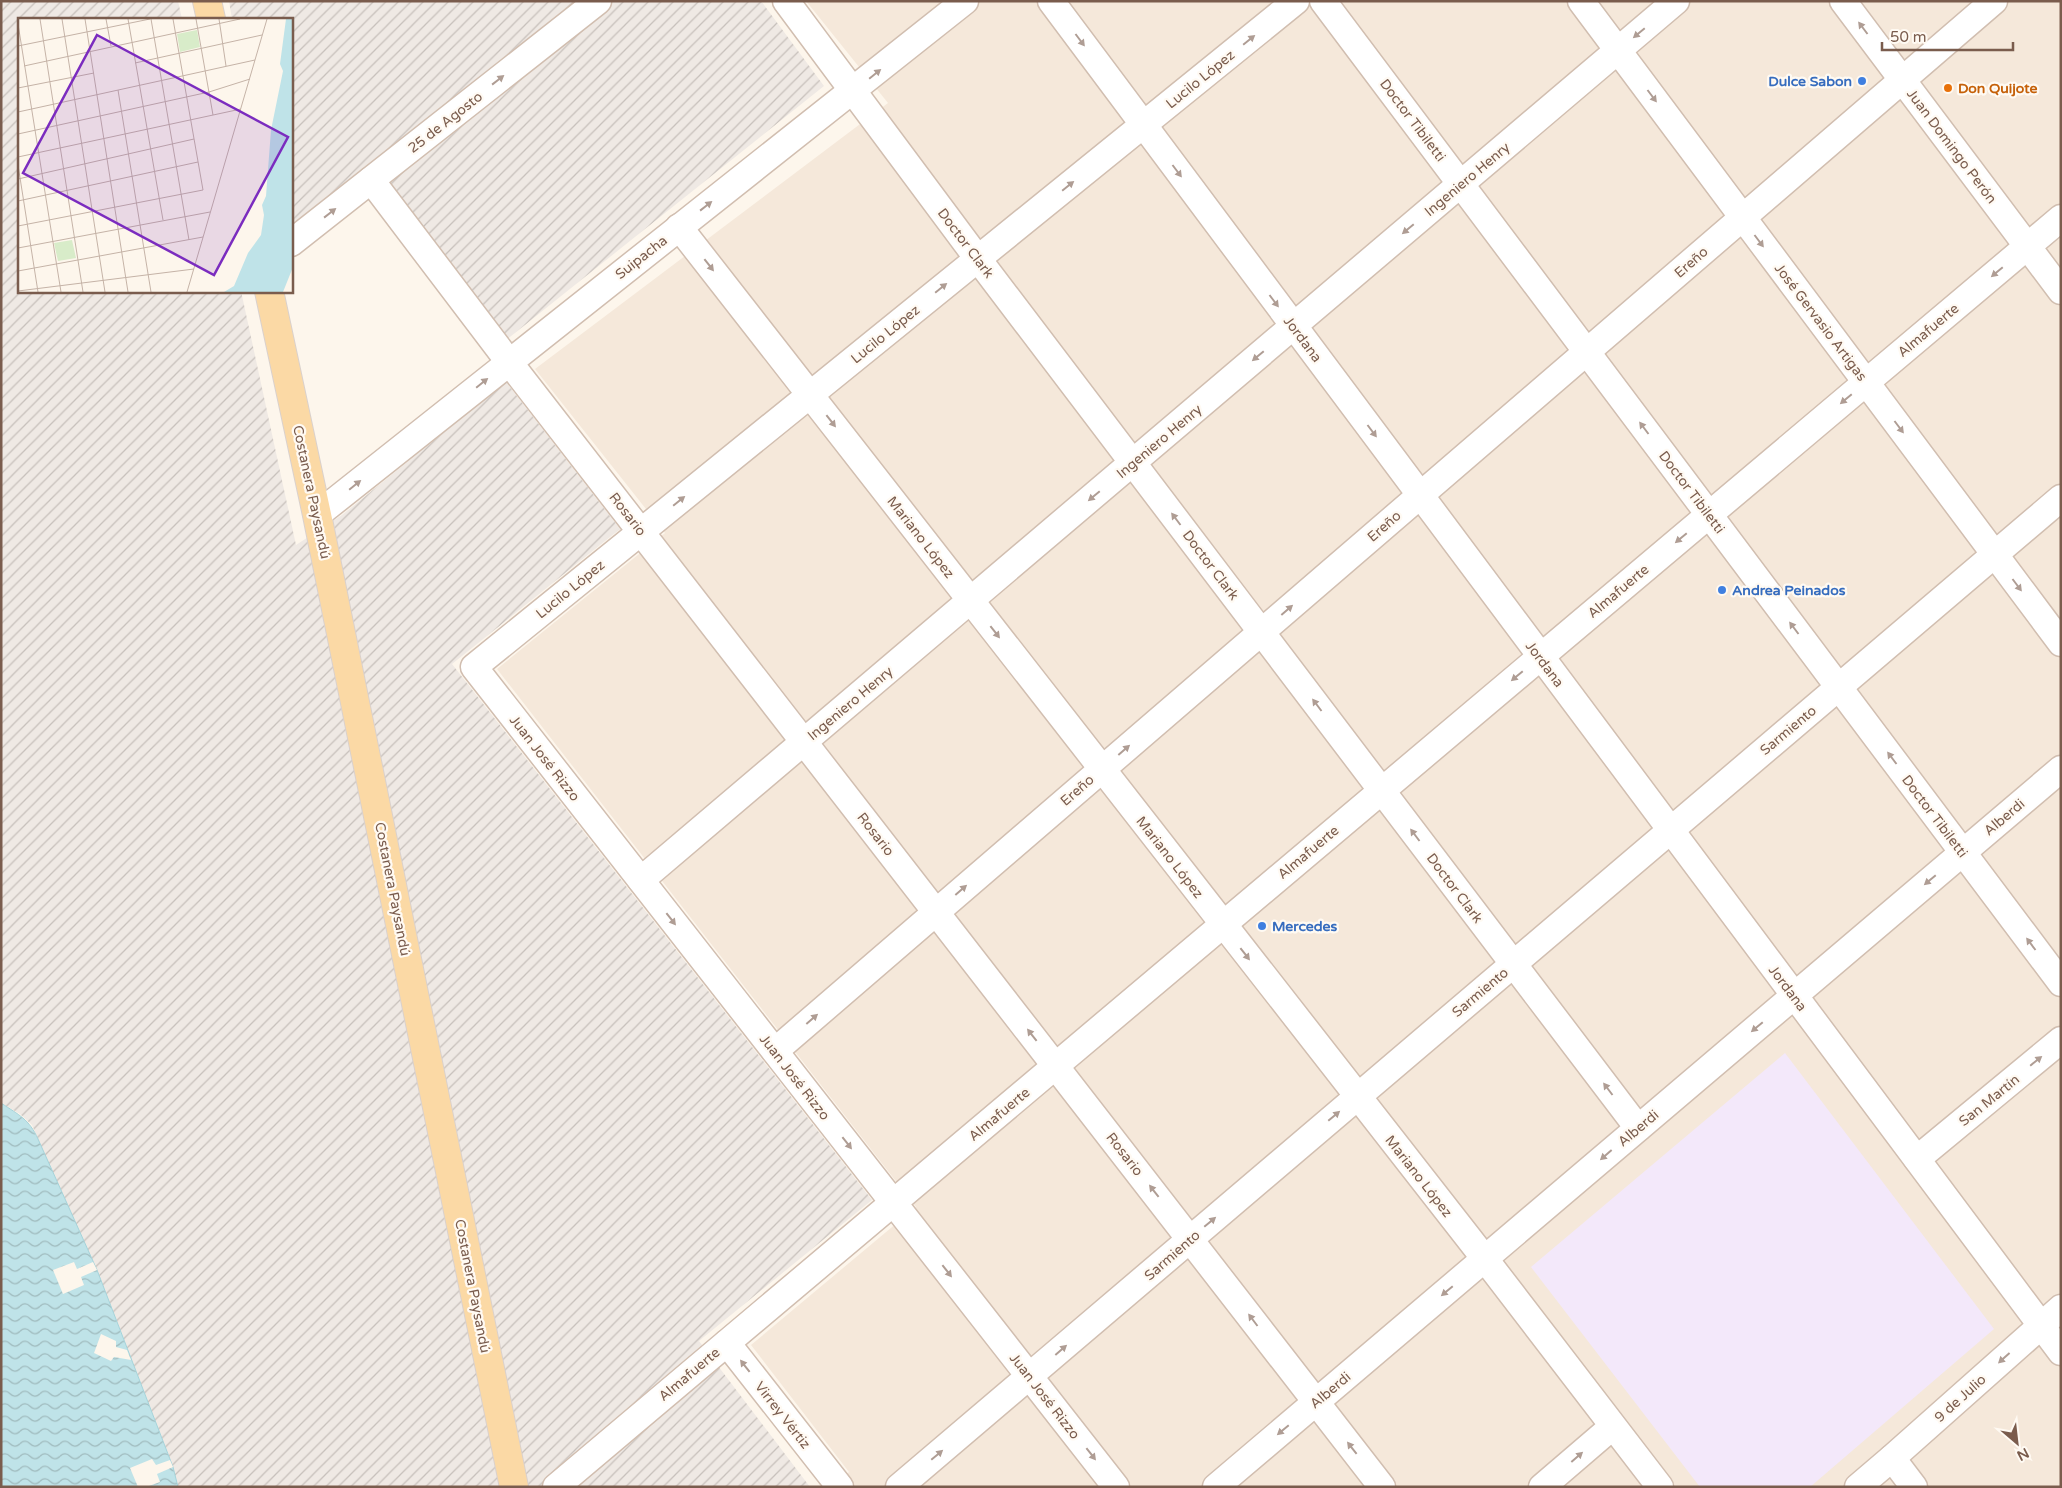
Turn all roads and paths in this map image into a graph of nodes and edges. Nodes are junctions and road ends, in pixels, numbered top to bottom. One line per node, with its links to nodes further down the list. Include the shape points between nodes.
1 (207, 1): 12 (main road)
2 (598, 1): 17 (street, 25 de Agosto, one-way to 2)
3 (786, 1): 15 (street, Doctor Clark)
4 (965, 1): 15 (street, Suipacha, one-way to 4)
5 (1051, 1): 16 (street, Jordana, one-way to 16)
6 (1296, 1): 16 (street, Lucilo López, one-way to 6)
7 (1323, 1): 18 (street, Doctor Tibiletti)
8 (1581, 1): 13 (street, José Gervasio Artigas)
9 (1676, 1): 13 (street, Ingeniero Henry, one-way to 13)
10 (1843, 1): 14 (street, Juan Domingo Perón, one-way to 10)
11 (1994, 1): 14 (street, Ereño)
12 (211, 18)
13 (1618, 50): 18 (street, Ingeniero Henry); 19 (street, José Gervasio Artigas, one-way to 19)
14 (1902, 80): 19 (street, Ereño); 23 (street, Juan Domingo Perón)
15 (852, 92): 21 (street, Suipacha, one-way to 15); 24 (street, Doctor Clark)
16 (1143, 125): 24 (street, Lucilo López, one-way to 16); 27 (street, Jordana, one-way to 27)
17 (371, 180): 22 (street, 25 de Agosto, one-way to 17); 29 (street, Rosario)
18 (1461, 184): 27 (street, Ingeniero Henry, one-way to 27); 28 (street, Doctor Tibiletti)
19 (1742, 218): 28 (street, Ereño); 30 (street, José Gervasio Artigas, one-way to 30)
20 (2061, 218): 23 (street, Almafuerte)
21 (679, 227): 29 (street, Suipacha); 31 (street, Mariano López, one-way to 31)
22 (292, 242)
23 (2027, 246): 25 (street, Juan Domingo Perón); 30 (street, Almafuerte, one-way to 30)
24 (978, 259): 31 (street, Lucilo López, one-way to 24); 32 (street, Doctor Clark)
25 (2061, 291)
26 (269, 292): 36 (main road, Costanera Paysandú)
27 (1294, 326): 32 (street, Ingeniero Henry, one-way to 32); 33 (street, Jordana, one-way to 33)
28 (1587, 352): 33 (street, Ereño); 35 (street, Doctor Tibiletti, one-way to 28)
29 (509, 362): 36 (street, Suipacha, one-way to 29); 37 (street, Rosario)
30 (1866, 382): 35 (street, Almafuerte, one-way to 35); 38 (street, José Gervasio Artigas, one-way to 38)
31 (810, 395): 37 (street, Lucilo López, one-way to 31); 39 (street, Mariano López, one-way to 39)
32 (1133, 462): 39 (street, Ingeniero Henry, one-way to 39); 40 (street, Doctor Clark, one-way to 32)
33 (1420, 496): 40 (street, Ereño, one-way to 33); 42 (street, Jordana)
34 (2061, 498): 38 (street, Sarmiento)
35 (1709, 514): 42 (street, Almafuerte, one-way to 42); 44 (street, Doctor Tibiletti, one-way to 35)
36 (317, 515): 74 (main road, Costanera Paysandú)
37 (641, 531): 43 (street, Lucilo López); 45 (street, Rosario)
38 (1995, 554): 41 (street, José Gervasio Artigas, one-way to 41); 44 (street, Sarmiento)
39 (970, 600): 45 (street, Ingeniero Henry); 46 (street, Mariano López, one-way to 46)
40 (1261, 632): 46 (street, Ereño, one-way to 40); 48 (street, Doctor Clark, one-way to 40)
41 (2061, 643)
42 (1540, 657): 48 (street, Almafuerte, one-way to 48); 49 (street, Jordana)
43 (474, 667): 51 (street, Juan José Rizzo)
44 (1838, 687): 49 (street, Sarmiento); 50 (street, Doctor Tibiletti, one-way to 44)
45 (804, 741): 51 (street, Ingeniero Henry); 52 (street, Rosario)
46 (1102, 769): 52 (street, Ereño, one-way to 46); 53 (street, Mariano López)
47 (2061, 769): 50 (street, Alberdi)
48 (1381, 791): 53 (street, Almafuerte); 54 (street, Doctor Clark, one-way to 48)
49 (1670, 830): 54 (street, Sarmiento); 56 (street, Jordana)
50 (1963, 853): 55 (street, Doctor Tibiletti, one-way to 50); 56 (street, Alberdi, one-way to 56)
51 (641, 880): 58 (street, Juan José Rizzo, one-way to 58)
52 (936, 912): 58 (street, Ereño, one-way to 52); 59 (street, Rosario, one-way to 52)
53 (1223, 925): 59 (street, Almafuerte); 60 (street, Mariano López, one-way to 60)
54 (1513, 964): 60 (street, Sarmiento); 61 (street, Doctor Clark, one-way to 54)
55 (2061, 983)
56 (1794, 996): 61 (street, Alberdi, one-way to 61); 62 (street, Jordana)
57 (2061, 1040): 62 (street, San Martín, one-way to 57)
58 (775, 1051): 63 (street, Juan José Rizzo, one-way to 63)
59 (1056, 1065): 63 (street, Almafuerte); 64 (street, Rosario, one-way to 59)
60 (1357, 1097): 64 (street, Sarmiento, one-way to 60); 65 (street, Mariano López)
61 (1638, 1128): 65 (street, Alberdi, one-way to 65)
62 (1917, 1159): 67 (street, Jordana)
63 (894, 1203): 68 (street, Almafuerte); 70 (street, Juan José Rizzo, one-way to 70)
64 (1191, 1238): 70 (street, Sarmiento, one-way to 64); 71 (street, Rosario, one-way to 64)
65 (1485, 1259): 71 (street, Alberdi, one-way to 71); 72 (street, Mariano López)
66 (2061, 1308): 67 (street, 9 de Julio)
67 (2040, 1325): 69 (street, Jordana); 73 (street, 9 de Julio, one-way to 73)
68 (727, 1343): 75 (street, Almafuerte); 76 (street, Virrey Vértiz, one-way to 68)
69 (2061, 1352)
70 (1030, 1377): 77 (street, Sarmiento, one-way to 70); 78 (street, Juan José Rizzo, one-way to 78)
71 (1316, 1402): 79 (street, Alberdi, one-way to 79); 80 (street, Rosario, one-way to 71)
72 (1612, 1427): 81 (street, one-way to 72); 82 (street, Mariano López)
73 (1892, 1458): 83 (street, 9 de Julio); 84 (street)
74 (514, 1487)
75 (556, 1487)
76 (840, 1487)
77 (899, 1487)
78 (1116, 1487)
79 (1216, 1487)
80 (1382, 1487)
81 (1542, 1487)
82 (1660, 1487)
83 (1858, 1487)
84 (1914, 1487)

